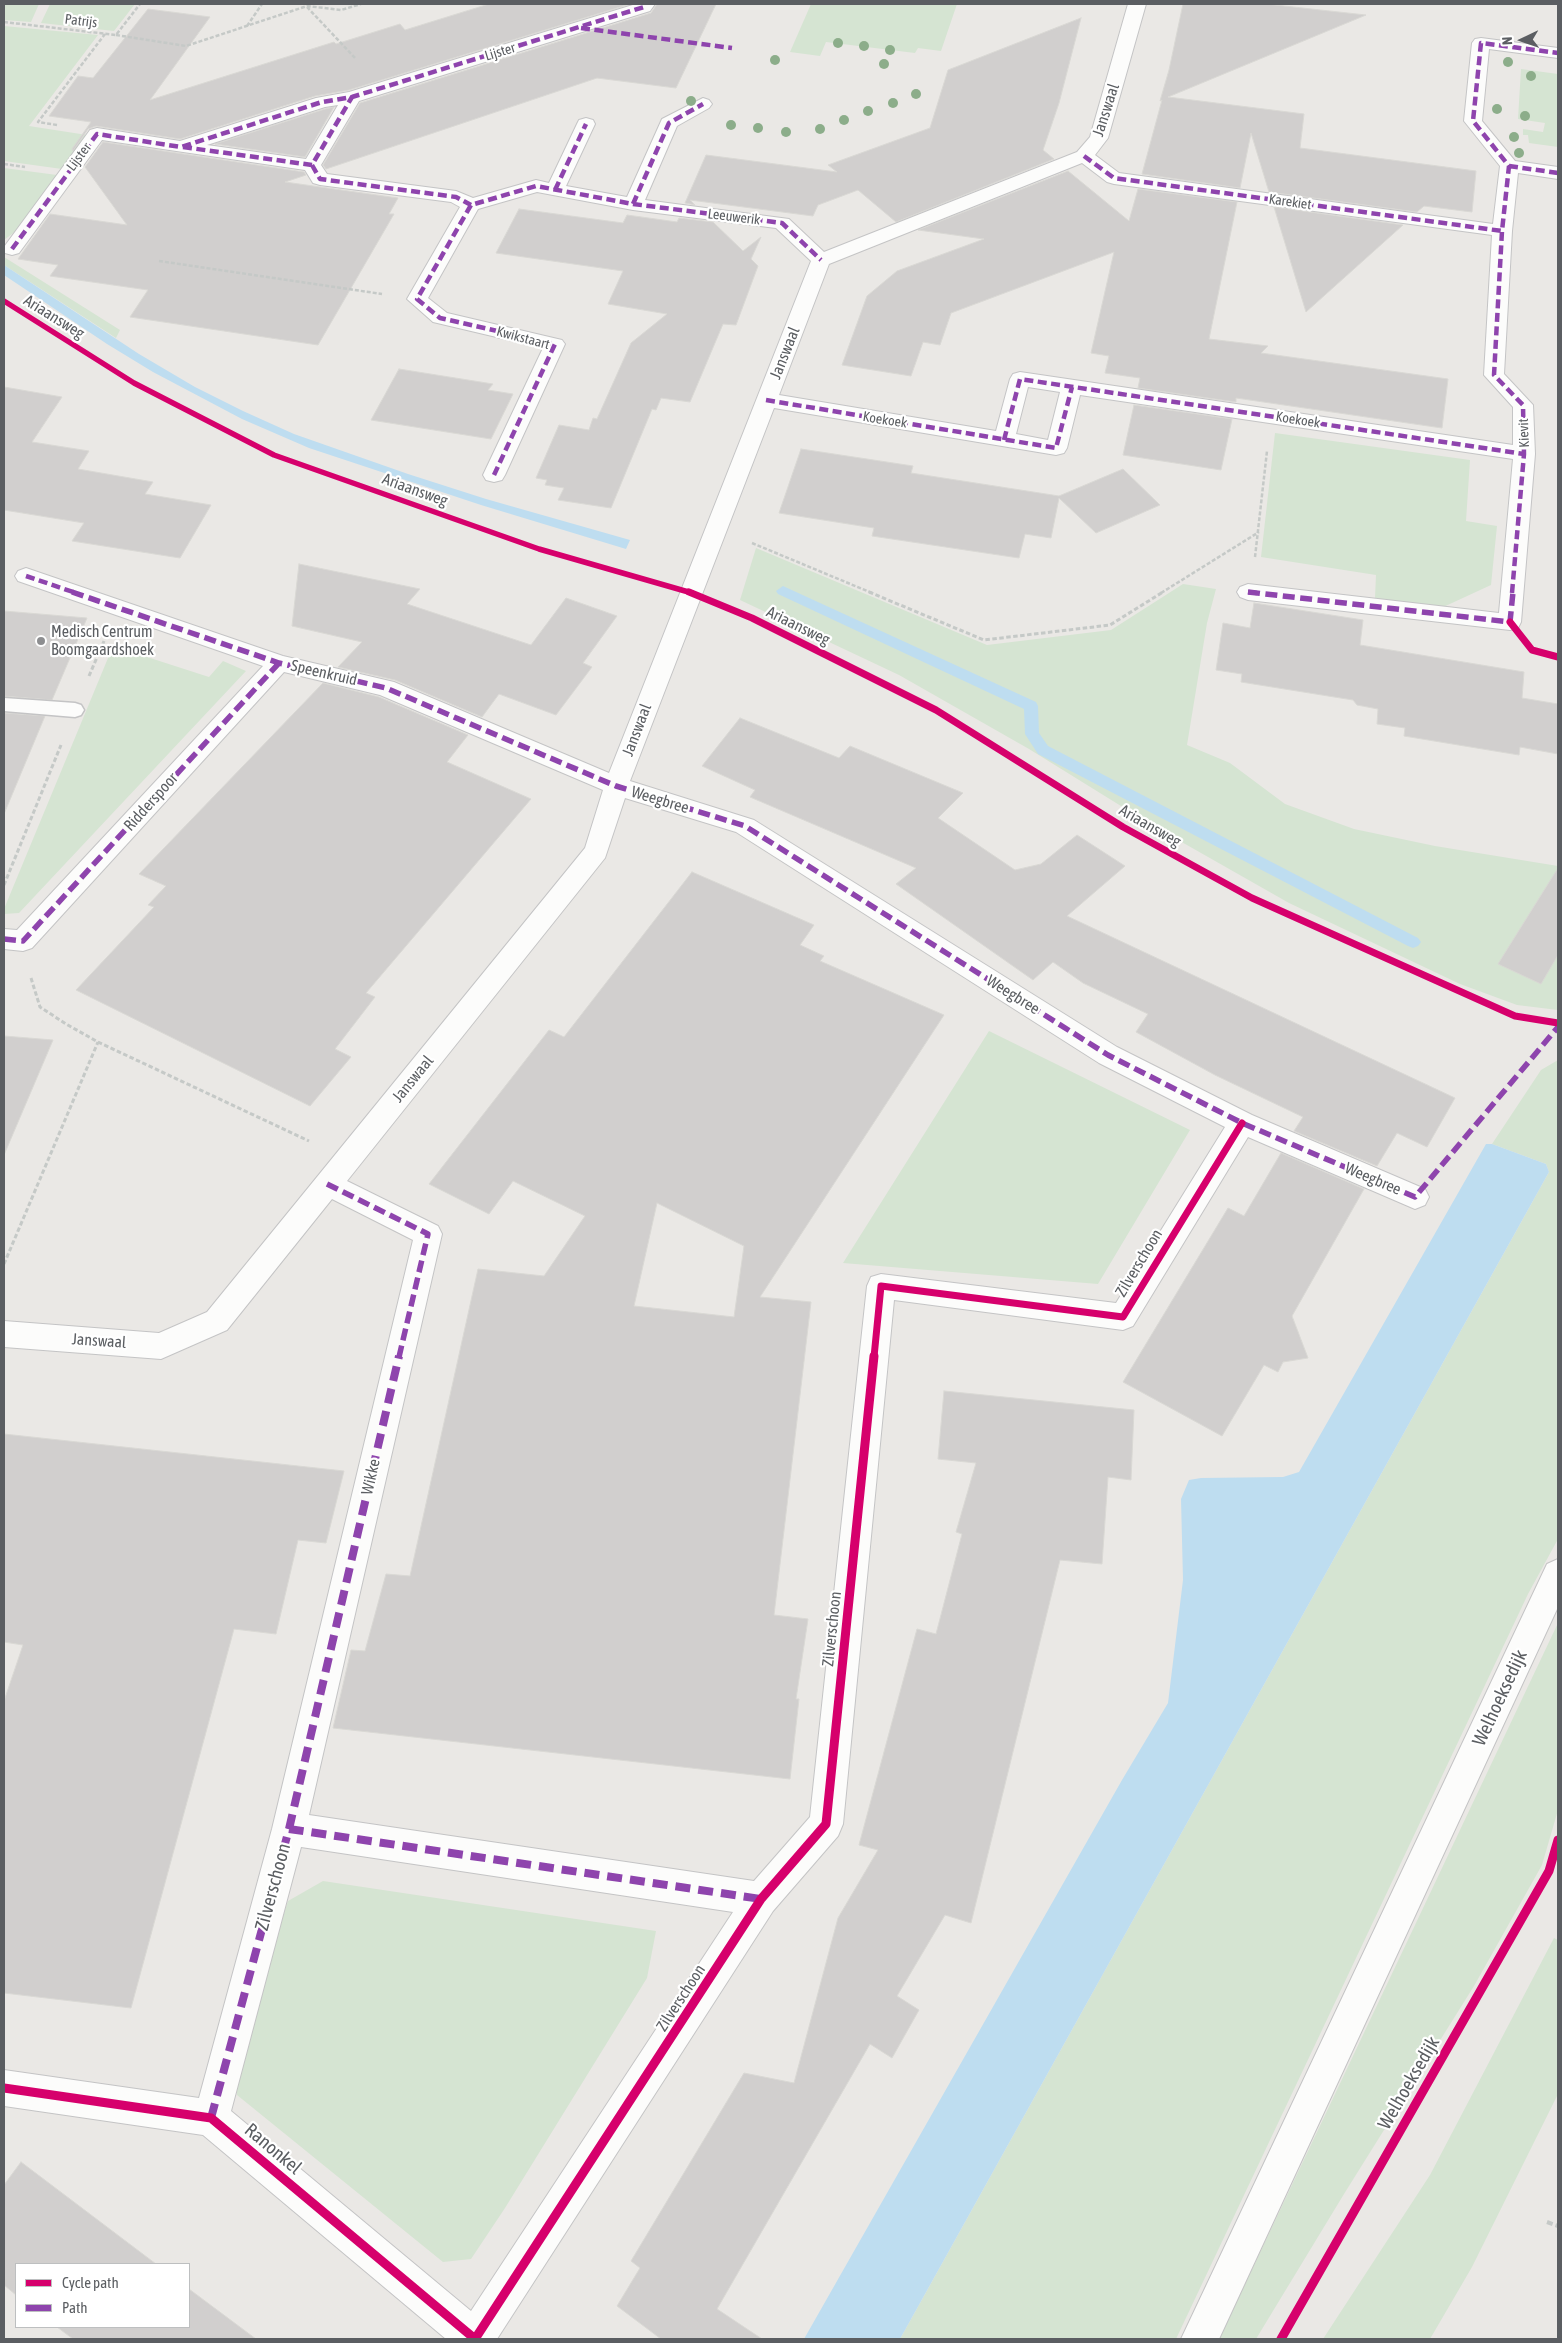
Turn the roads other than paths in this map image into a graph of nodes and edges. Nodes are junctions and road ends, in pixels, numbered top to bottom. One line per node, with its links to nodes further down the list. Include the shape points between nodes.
1 (646, 4): 4 (street, Lijster)
2 (1137, 4): 8 (street, Janswaal, via 1099,138)
3 (1558, 53): 10 (street, via 1481,43 1474,121)
4 (352, 98): 7 (street, Lijster, via 322,102); 9 (street)
5 (703, 104): 13 (street, via 669,123)
6 (586, 124): 12 (street)
7 (181, 147): 9 (street, Lijster); 16 (street, Lijster, via 97,134)
8 (1084, 156): 15 (street, Karekiet, via 1114,178); 17 (street, Janswaal)
9 (312, 165): 14 (street, via 320,179 456,197)
10 (1509, 166): 11 (street); 15 (street, Kievit)
11 (1558, 173)
12 (545, 188): 13 (street, Leeuwerik); 14 (street)
13 (633, 204): 17 (street, Leeuwerik, via 782,224)
14 (471, 205): 22 (street, Kwikstaart, via 417,299 440,318 555,344)
15 (1502, 232): 21 (street, Kievit, via 1494,375 1523,405)
16 (12, 249)
17 (821, 260): 19 (street, Janswaal)
18 (1072, 387): 20 (street, Koekoek, via 1056,448); 20 (street, Koekoek, via 1020,379); 21 (street, Koekoek)
19 (766, 400): 20 (street, Koekoek); 28 (street, Janswaal)
20 (1004, 440)
21 (1524, 454): 24 (street, Kievit, via 1510,622)
22 (494, 475)
23 (26, 576): 25 (street, Speenkruid)
24 (1248, 592)
25 (279, 663): 28 (street, Speenkruid, via 386,688); 29 (street, Ridderspoor)
26 (4, 704): 27 (lane)
27 (75, 710)
28 (616, 786): 30 (street, Weegbree, via 744,826 1108,1055); 31 (street, Janswaal, via 596,851)
29 (14, 940)
30 (1242, 1123): 32 (street, Weegbree); 36 (street, Zilverschoon, via 1122,1317 881,1286 826,1824)
31 (328, 1184): 33 (street, Janswaal, via 217,1321 161,1346); 35 (street, Wikke, via 428,1234)
32 (1415, 1197)
33 (4, 1334)
34 (1558, 1574): 40 (street, Welhoeksedijk)
35 (289, 1829): 36 (street, Zilverschoon); 38 (street, Zilverschoon)
36 (761, 1899): 39 (street, Zilverschoon)
37 (4, 2088): 38 (street)
38 (210, 2118): 39 (street, Ranonkel)
39 (475, 2339)
40 (1200, 2339)

